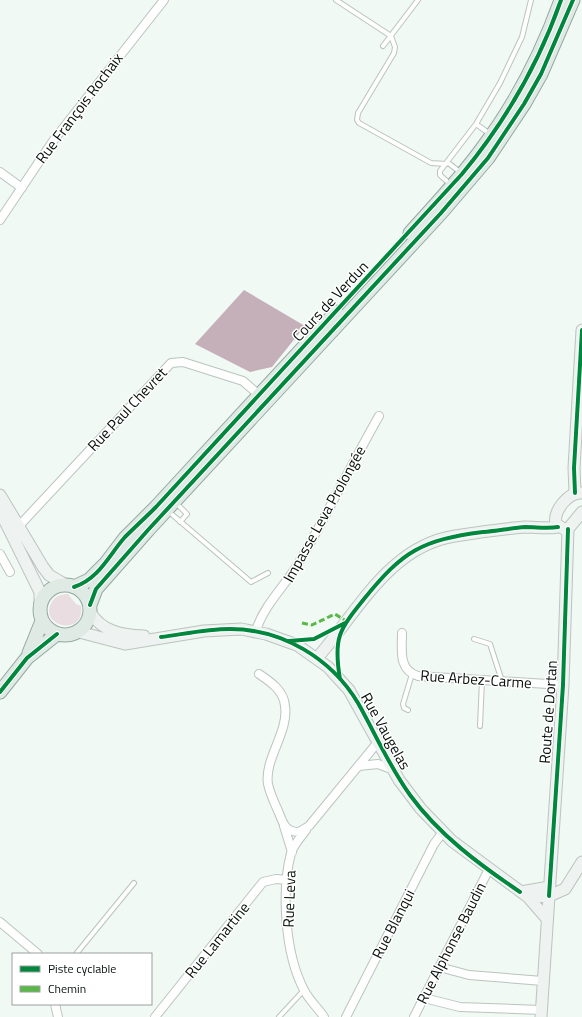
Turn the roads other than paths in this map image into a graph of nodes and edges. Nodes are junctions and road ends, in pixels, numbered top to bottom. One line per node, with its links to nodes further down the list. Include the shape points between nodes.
1 (164, 0): 14 (street, Rue François Rochaix, via 63,129)
2 (336, 0): 7 (lane)
3 (418, 0): 7 (lane)
4 (531, 0): 9 (lane, via 522,36 500,83)
5 (562, 0): 10 (main road, Cours de Verdun, via 544,45)
6 (573, 0): 15 (main road, Cours de Verdun, via 541,74 524,104 488,158)
7 (391, 36): 8 (lane); 11 (lane, via 394,53 358,113 357,120 431,163)
8 (383, 46)
9 (476, 124): 10 (lane); 11 (lane)
10 (492, 135): 13 (main road, Cours de Verdun); 15 (main road, via 492,146)
11 (446, 163): 13 (lane); 15 (lane, via 440,175)
12 (0, 172): 14 (street)
13 (462, 174): 15 (main road, Cours de Verdun)
14 (22, 188): 16 (street, Rue François Rochaix)
15 (447, 198): 17 (main road, Cours de Verdun); 18 (main road, Cours de Verdun)
16 (0, 220)
17 (412, 230): 18 (main road, via 410,238); 20 (main road, Cours de Verdun)
18 (389, 268): 24 (main road, Cours de Verdun)
19 (582, 330): 22 (main road, via 574,468)
20 (259, 395): 29 (street, Rue Paul Chevret, via 243,381 183,362 171,362); 33 (main road, Cours de Verdun, via 125,538 93,576 82,584)
21 (379, 416): 40 (street, Impasse Leva Prolongée, via 319,529 288,580 263,614)
22 (578, 493): 28 (main road, via 564,502)
23 (0, 495): 29 (main road)
24 (170, 505): 27 (lane); 27 (lane, via 187,514); 35 (main road, Cours de Verdun, via 96,588)
25 (0, 511): 34 (main road, via 40,592)
26 (582, 512): 28 (main road)
27 (180, 522): 32 (lane, via 251,582)
28 (561, 524): 44 (main road, via 445,538 415,550 385,574); 49 (main road, Route de Dortan)
29 (18, 527): 33 (main road, via 49,575)
30 (0, 554): 31 (street)
31 (10, 572)
32 (268, 573)
33 (70, 586): 34 (main road, via 50,589); 35 (main road, via 84,594)
34 (40, 603): 36 (main road)
35 (90, 608): 37 (main road, via 85,626); 41 (main road, Rue Vaugelas, via 101,626 115,633)
36 (42, 621): 39 (main road, via 48,629); 43 (main road)
37 (79, 632): 39 (main road, via 71,635); 41 (main road, Rue Vaugelas, via 125,644)
38 (402, 633): 46 (street, Rue Arbez-Carme, via 402,659 404,666)
39 (57, 634): 43 (main road)
40 (266, 634): 41 (main road, Rue Vaugelas, via 218,629); 44 (main road, Rue Vaugelas, via 298,645)
41 (159, 637)
42 (474, 639): 48 (lane, via 490,644)
43 (27, 658): 50 (main road)
44 (317, 658): 53 (main road, Rue Vaugelas, via 335,673 349,690)
45 (259, 674): 56 (street, via 279,691 285,706 284,721 268,778)
46 (412, 674): 47 (street, Rue Arbez-Carme); 51 (lane, via 403,704)
47 (482, 680): 48 (street, Rue Arbez-Carme); 52 (lane)
48 (502, 681): 49 (street, Rue Arbez-Carme)
49 (563, 685): 64 (main road, Route de Dortan)
50 (0, 692)
51 (408, 710)
52 (480, 726)
53 (378, 742): 54 (street, Rue Leva); 55 (main road, Rue Vaugelas)
54 (359, 766): 55 (street, via 378,764); 57 (street, Rue Leva)
55 (394, 770): 58 (main road, Rue Vaugelas, via 411,796)
56 (283, 825): 57 (street, via 289,830 299,832); 59 (street)
57 (309, 826): 59 (street, Rue Leva)
58 (443, 832): 61 (main road, Rue Vaugelas); 80 (street, Rue Blanqui, via 434,844)
59 (292, 852): 62 (street, Rue Leva)
60 (581, 864): 64 (main road, via 565,889)
61 (488, 869): 65 (main road, Rue Vaugelas); 70 (street, Rue Alphonse Baudin)
62 (288, 880): 72 (street, Rue Leva, via 287,929); 77 (street, Rue Lamartine, via 264,882)
63 (134, 883): 69 (lane)
64 (549, 892): 65 (main road); 66 (main road, Route de Dortan)
65 (524, 895): 66 (main road, Rue Vaugelas)
66 (547, 919): 71 (main road, Route de Dortan)
67 (0, 922): 68 (street)
68 (37, 953)
69 (77, 953)
70 (439, 967): 71 (street, via 469,975); 73 (street, Rue Alphonse Baudin)
71 (543, 981): 75 (main road, Route de Dortan)
72 (304, 990): 78 (lane); 79 (street, Rue Leva)
73 (424, 998): 75 (street, via 460,1007); 81 (street, Rue Alphonse Baudin)
74 (55, 1005): 76 (street)
75 (541, 1014)
76 (58, 1017)
77 (155, 1017)
78 (279, 1017)
79 (324, 1017)
80 (346, 1017)
81 (414, 1017)

